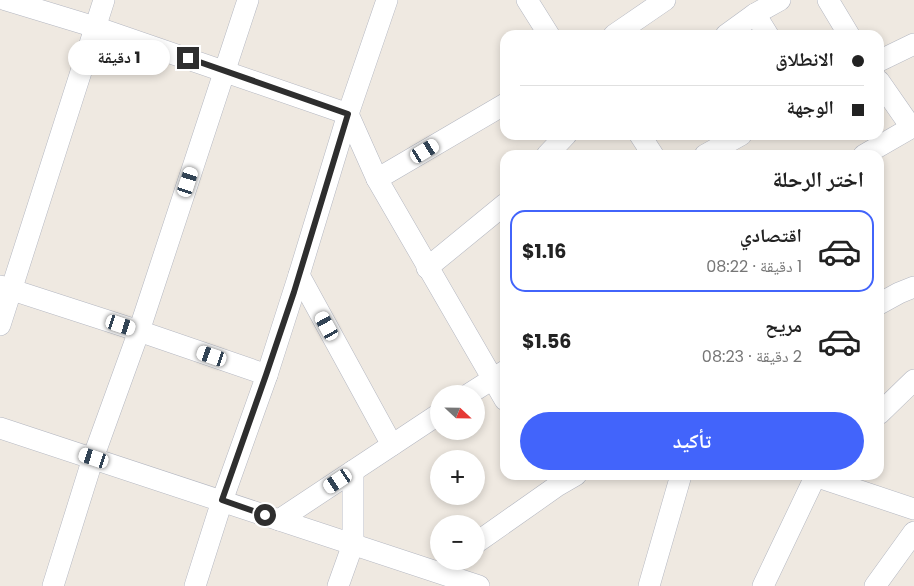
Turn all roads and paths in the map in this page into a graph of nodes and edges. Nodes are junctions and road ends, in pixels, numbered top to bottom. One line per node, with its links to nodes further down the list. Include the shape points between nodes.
1 (6, 0): 10 (street)
2 (104, 0): 10 (street)
3 (248, 0): 18 (street)
4 (387, 0): 21 (street)
5 (527, 0): 11 (street)
6 (665, 0): 12 (street)
7 (780, 0): 9 (street)
8 (828, 0): 15 (street)
9 (755, 14): 13 (street); 14 (street)
10 (95, 27): 18 (street); 32 (street)
11 (546, 30)
12 (621, 30)
13 (733, 30)
14 (765, 30)
15 (846, 30)
16 (914, 44): 17 (street)
17 (884, 59)
18 (225, 71): 21 (street); 36 (street)
19 (884, 88): 22 (street)
20 (500, 107): 28 (street)
21 (348, 114): 28 (street); 31 (street)
22 (912, 126): 27 (street)
23 (561, 140): 25 (street)
24 (732, 140): 26 (street)
25 (552, 150)
26 (713, 150)
27 (872, 150)
28 (377, 179): 30 (street)
29 (500, 208): 30 (street)
30 (427, 268): 38 (street)
31 (299, 275): 37 (street); 44 (street)
32 (6, 288): 35 (street); 36 (street)
33 (914, 288): 34 (street)
34 (884, 301)
35 (0, 325)
36 (139, 331): 37 (street); 45 (street)
37 (266, 375): 51 (street)
38 (498, 375): 40 (street)
39 (914, 380): 41 (street)
40 (483, 385)
41 (884, 409)
42 (430, 420): 44 (street)
43 (0, 428): 45 (street)
44 (392, 445): 46 (street)
45 (94, 458): 51 (street); 60 (street)
46 (352, 471): 53 (street); 56 (street)
47 (553, 480): 55 (street)
48 (680, 480): 63 (street)
49 (812, 480): 64 (street)
50 (829, 480): 52 (street)
51 (222, 500): 53 (street); 61 (street)
52 (914, 509)
53 (279, 520): 56 (street)
54 (914, 532): 65 (street)
55 (485, 536)
56 (353, 544): 57 (street); 62 (street)
57 (430, 563)
58 (454, 570): 59 (street)
59 (474, 585)
60 (53, 586)
61 (195, 586)
62 (338, 586)
63 (649, 586)
64 (763, 586)
65 (875, 586)

